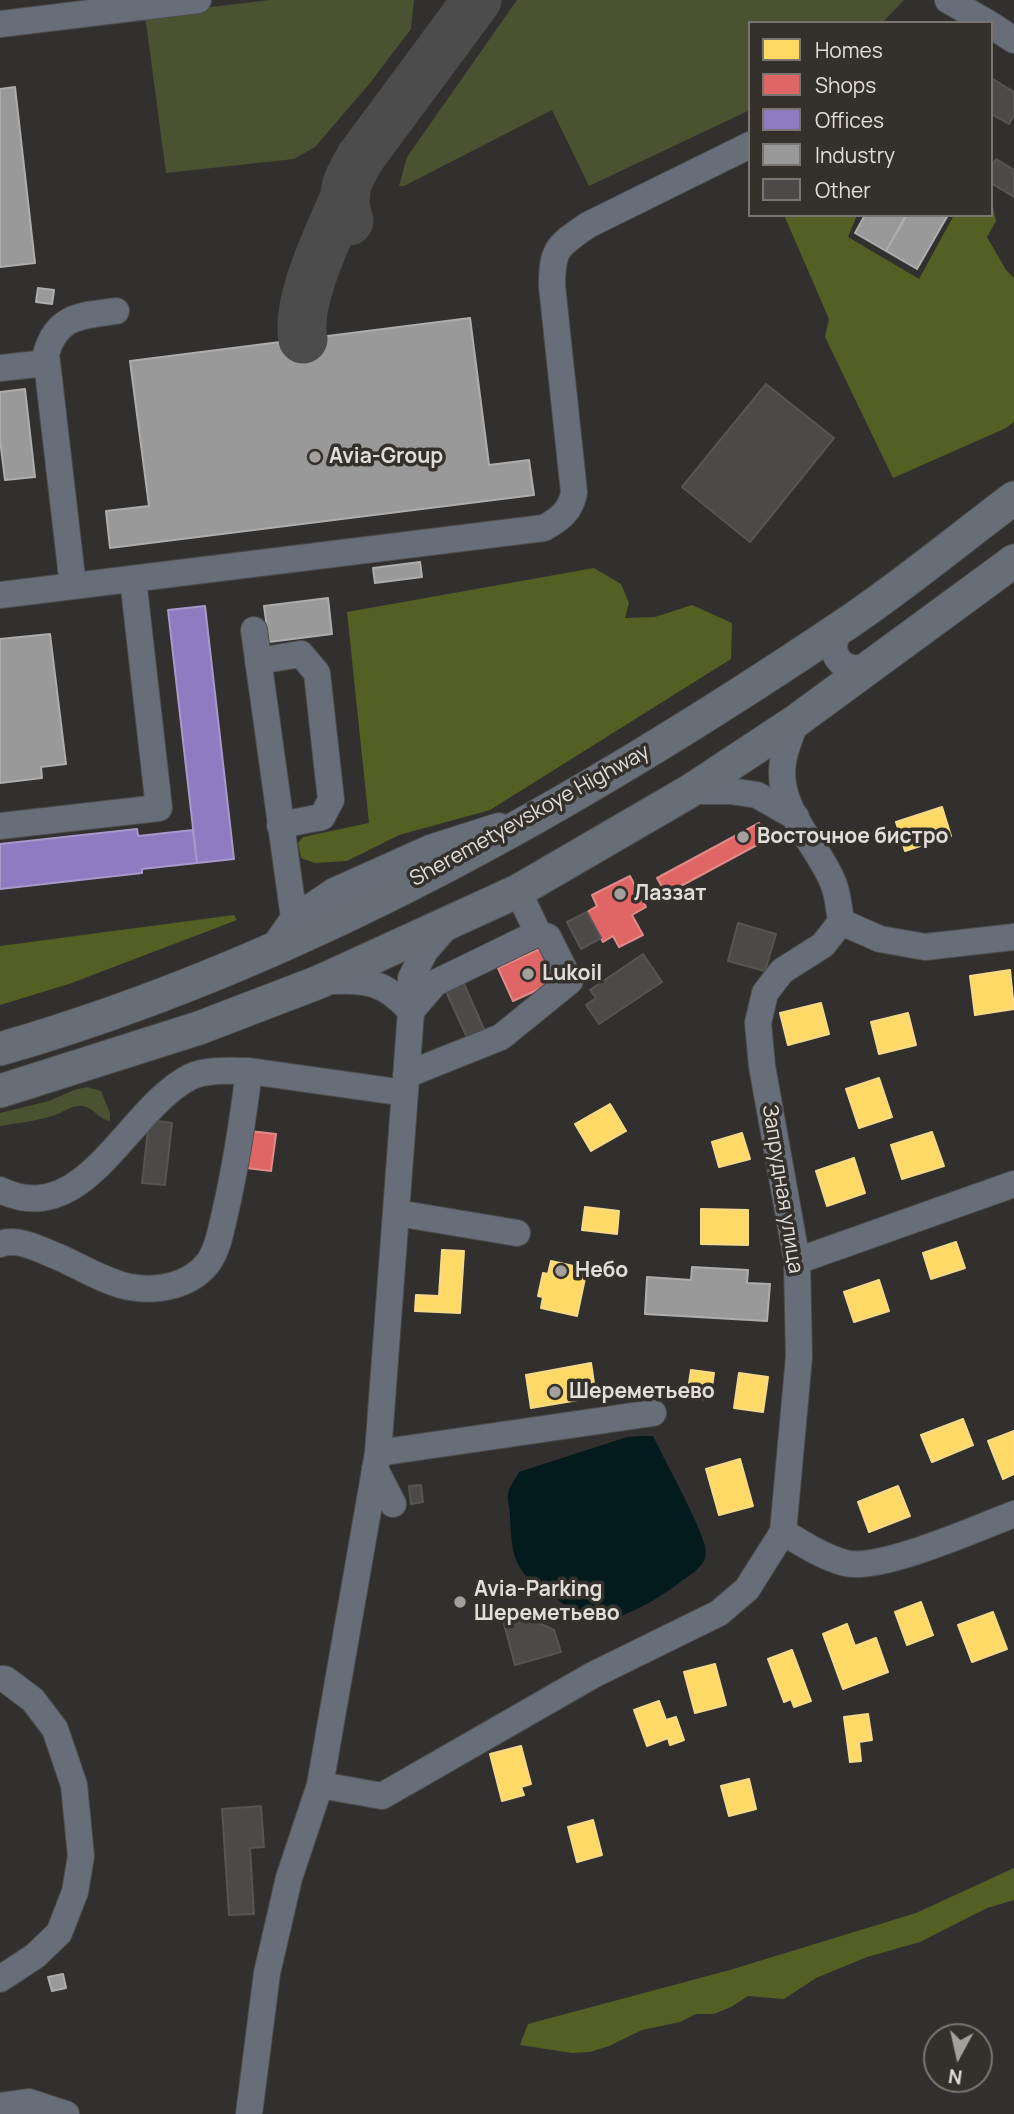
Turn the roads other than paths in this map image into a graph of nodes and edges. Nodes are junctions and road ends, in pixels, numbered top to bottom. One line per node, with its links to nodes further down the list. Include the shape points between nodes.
1 (198, 0): 5 (street)
2 (947, 0): 3 (street); 4 (street)
3 (943, 21)
4 (984, 21)
5 (0, 24)
6 (993, 27): 7 (street)
7 (1014, 40)
8 (748, 146): 14 (street, via 588,225 556,251 552,286 574,492 572,504 557,521 544,528)
9 (116, 311): 10 (street, via 65,322 49,343)
10 (47, 363): 11 (street); 15 (street)
11 (0, 369)
12 (1014, 498): 17 (main road, Sheremetyevskoye Highway)
13 (1014, 561): 20 (main road)
14 (133, 579): 15 (street); 26 (street, via 159,808)
15 (73, 586): 16 (street)
16 (0, 595)
17 (847, 623): 20 (street, via 834,641 841,663 851,669); 23 (main road, Sheremetyevskoye Highway)
18 (254, 630): 19 (street)
19 (258, 661): 25 (street); 25 (street, via 301,654 317,673 331,800 322,817)
20 (874, 664): 21 (main road)
21 (796, 722): 22 (main road); 24 (street, via 783,758 782,776)
22 (690, 791): 24 (street, via 757,795); 27 (main road)
23 (544, 812): 28 (street, via 430,848 334,891); 33 (main road, Sheremetyevskoye Highway, via 411,883)
24 (796, 817): 30 (street, via 833,882)
25 (280, 825): 28 (street)
26 (0, 826)
27 (518, 891): 29 (main road); 31 (street)
28 (294, 918): 33 (street)
29 (452, 921): 34 (main road); 35 (street, via 425,951 411,978)
30 (841, 922): 32 (street, via 880,939 925,947); 46 (street, Запрудная улица, via 823,945 782,971 765,993 758,1023)
31 (537, 933): 35 (street, via 435,983); 38 (street, via 548,937 570,981 501,1037)
32 (1014, 937)
33 (272, 949): 36 (main road, Sheremetyevskoye Highway, via 167,992)
34 (319, 982): 35 (street, via 375,984 394,992); 39 (main road, via 200,1028)
35 (411, 1011): 38 (street)
36 (0, 1048)
37 (249, 1071): 38 (street); 42 (street, via 192,1076 158,1100 82,1182 54,1197); 45 (street, via 238,1154 218,1243 209,1262 194,1277 152,1289 128,1287 30,1245)
38 (405, 1084): 43 (street)
39 (0, 1091)
40 (1014, 1184): 46 (street)
41 (0, 1190): 42 (street)
42 (31, 1200): 45 (street)
43 (397, 1213): 44 (street); 48 (street)
44 (517, 1233)
45 (11, 1244)
46 (797, 1261): 51 (street, Запрудная улица, via 799,1357)
47 (653, 1413): 48 (street)
48 (377, 1461): 49 (street); 53 (street)
49 (393, 1504)
50 (1014, 1514): 51 (street, via 893,1560 848,1564)
51 (783, 1532): 53 (street, via 747,1589 719,1614 593,1675 382,1796)
52 (0, 1678): 54 (street, via 33,1700 55,1729 74,1785 81,1856 75,1892 59,1933)
53 (320, 1785): 57 (street, via 289,1878 267,1973)
54 (0, 1979)
55 (0, 2106): 56 (street, via 29,2102)
56 (66, 2114)
57 (249, 2114)

